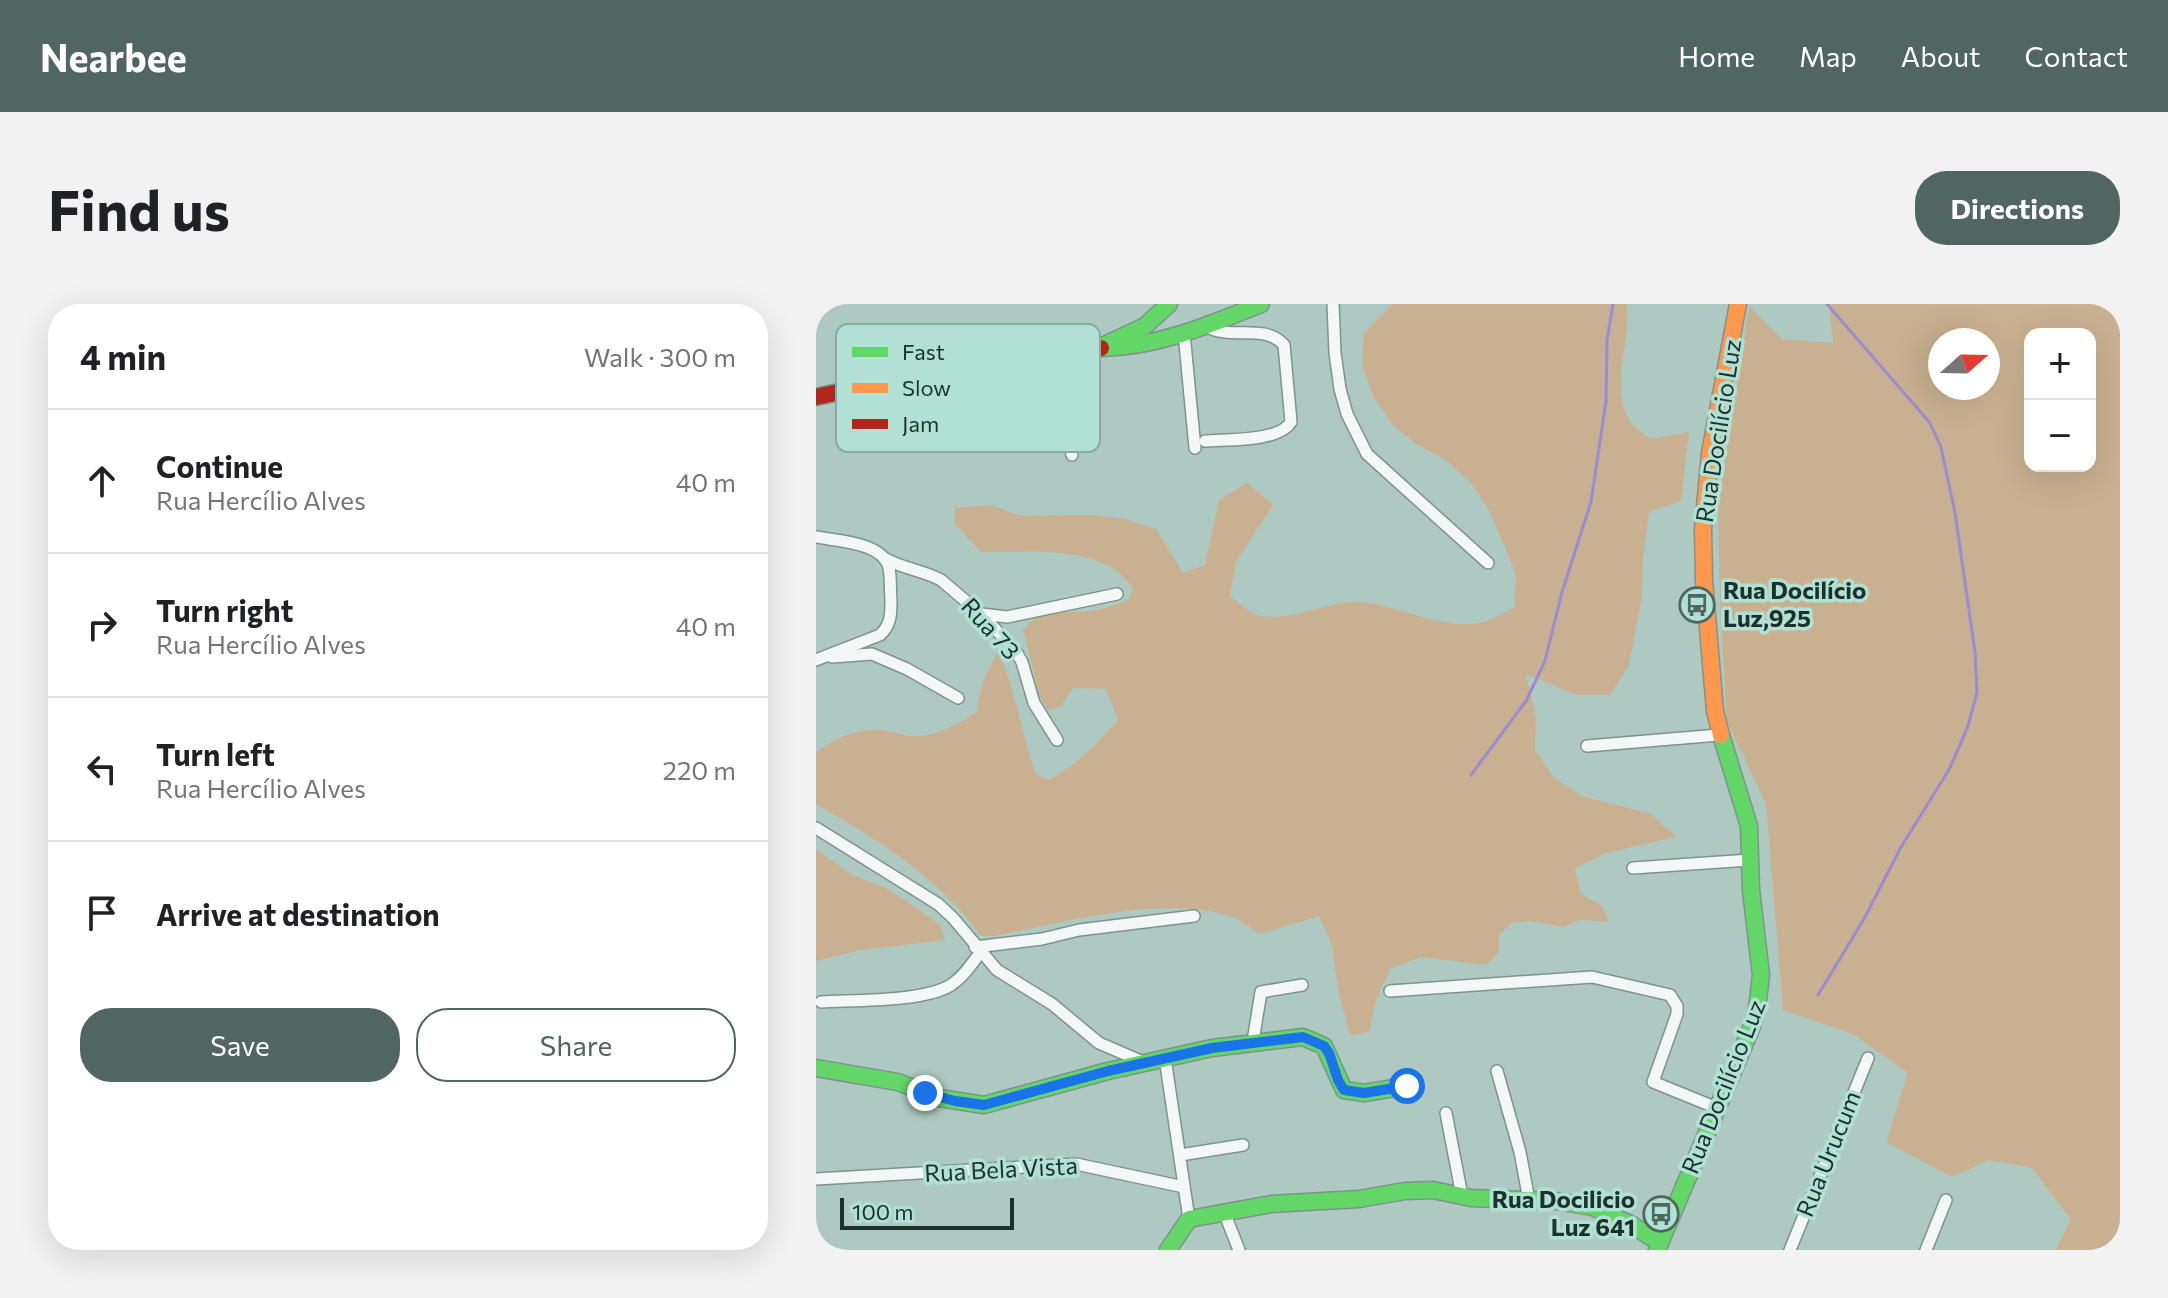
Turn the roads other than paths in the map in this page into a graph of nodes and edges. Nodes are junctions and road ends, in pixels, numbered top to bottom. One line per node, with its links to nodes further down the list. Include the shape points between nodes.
1 (1171, 304): 7 (main road, via 1173,319); 8 (main road, via 1145,326)
2 (1261, 304): 5 (main road)
3 (1333, 304): 16 (street, via 1340,389 1367,454)
4 (1738, 304): 21 (main road, Rua Docilício Luz, via 1703,507)
5 (1234, 309): 6 (main road)
6 (1204, 325): 7 (main road); 7 (street, via 1216,333 1270,335 1284,345 1291,422 1286,431 1200,445)
7 (1184, 333): 9 (main road, via 1127,349)
8 (1100, 348)
9 (1100, 348)
10 (836, 393): 11 (main road)
11 (816, 397)
12 (1071, 452): 13 (street)
13 (1072, 455)
14 (816, 537): 15 (street, Rua 73, via 867,548)
15 (884, 558): 18 (street, Rua 73, via 941,580); 19 (street, via 891,615 886,629)
16 (1488, 563)
17 (1117, 594): 18 (street, via 1007,617)
18 (981, 614): 22 (street, Rua 73, via 1022,662 1034,703)
19 (820, 659): 20 (street, via 872,654)
20 (958, 698)
21 (1719, 735): 23 (street); 25 (main road, Rua Docilício Luz, via 1748,819)
22 (1057, 740)
23 (1587, 746)
24 (816, 828): 28 (street, via 938,904)
25 (1750, 860): 26 (street); 39 (main road, Rua Docilício Luz, via 1762,997)
26 (1633, 868)
27 (1194, 916): 28 (street, via 1079,930)
28 (978, 950): 31 (street, via 960,978 941,990); 35 (street, via 997,970 1052,1004 1099,1043)
29 (1302, 985): 32 (street, via 1261,992)
30 (1390, 991): 39 (street, via 1592,977 1670,995 1677,1014 1653,1082)
31 (821, 1002)
32 (1253, 1041): 33 (main road); 38 (main road, via 1313,1040 1329,1053 1338,1080 1352,1093)
33 (1165, 1058): 35 (main road); 42 (street)
34 (1868, 1058): 53 (street, Rua Urucum)
35 (1143, 1062): 36 (main road, via 984,1105)
36 (816, 1068)
37 (1497, 1071): 46 (street)
38 (1407, 1086)
39 (1717, 1108): 50 (main road, Rua Docilício Luz)
40 (1446, 1113): 45 (street)
41 (1243, 1145): 42 (street)
42 (1180, 1155): 44 (street)
43 (816, 1179): 44 (street, Rua Bela Vista, via 1076,1164)
44 (1184, 1187): 49 (street)
45 (1462, 1196): 46 (main road); 48 (main road, via 1420,1189)
46 (1529, 1200): 50 (main road, via 1593,1207 1622,1219)
47 (1946, 1200): 54 (street)
48 (1224, 1212): 49 (main road); 52 (street)
49 (1189, 1219): 51 (main road)
50 (1659, 1246)
51 (1168, 1250)
52 (1239, 1250)
53 (1790, 1250)
54 (1926, 1250)

